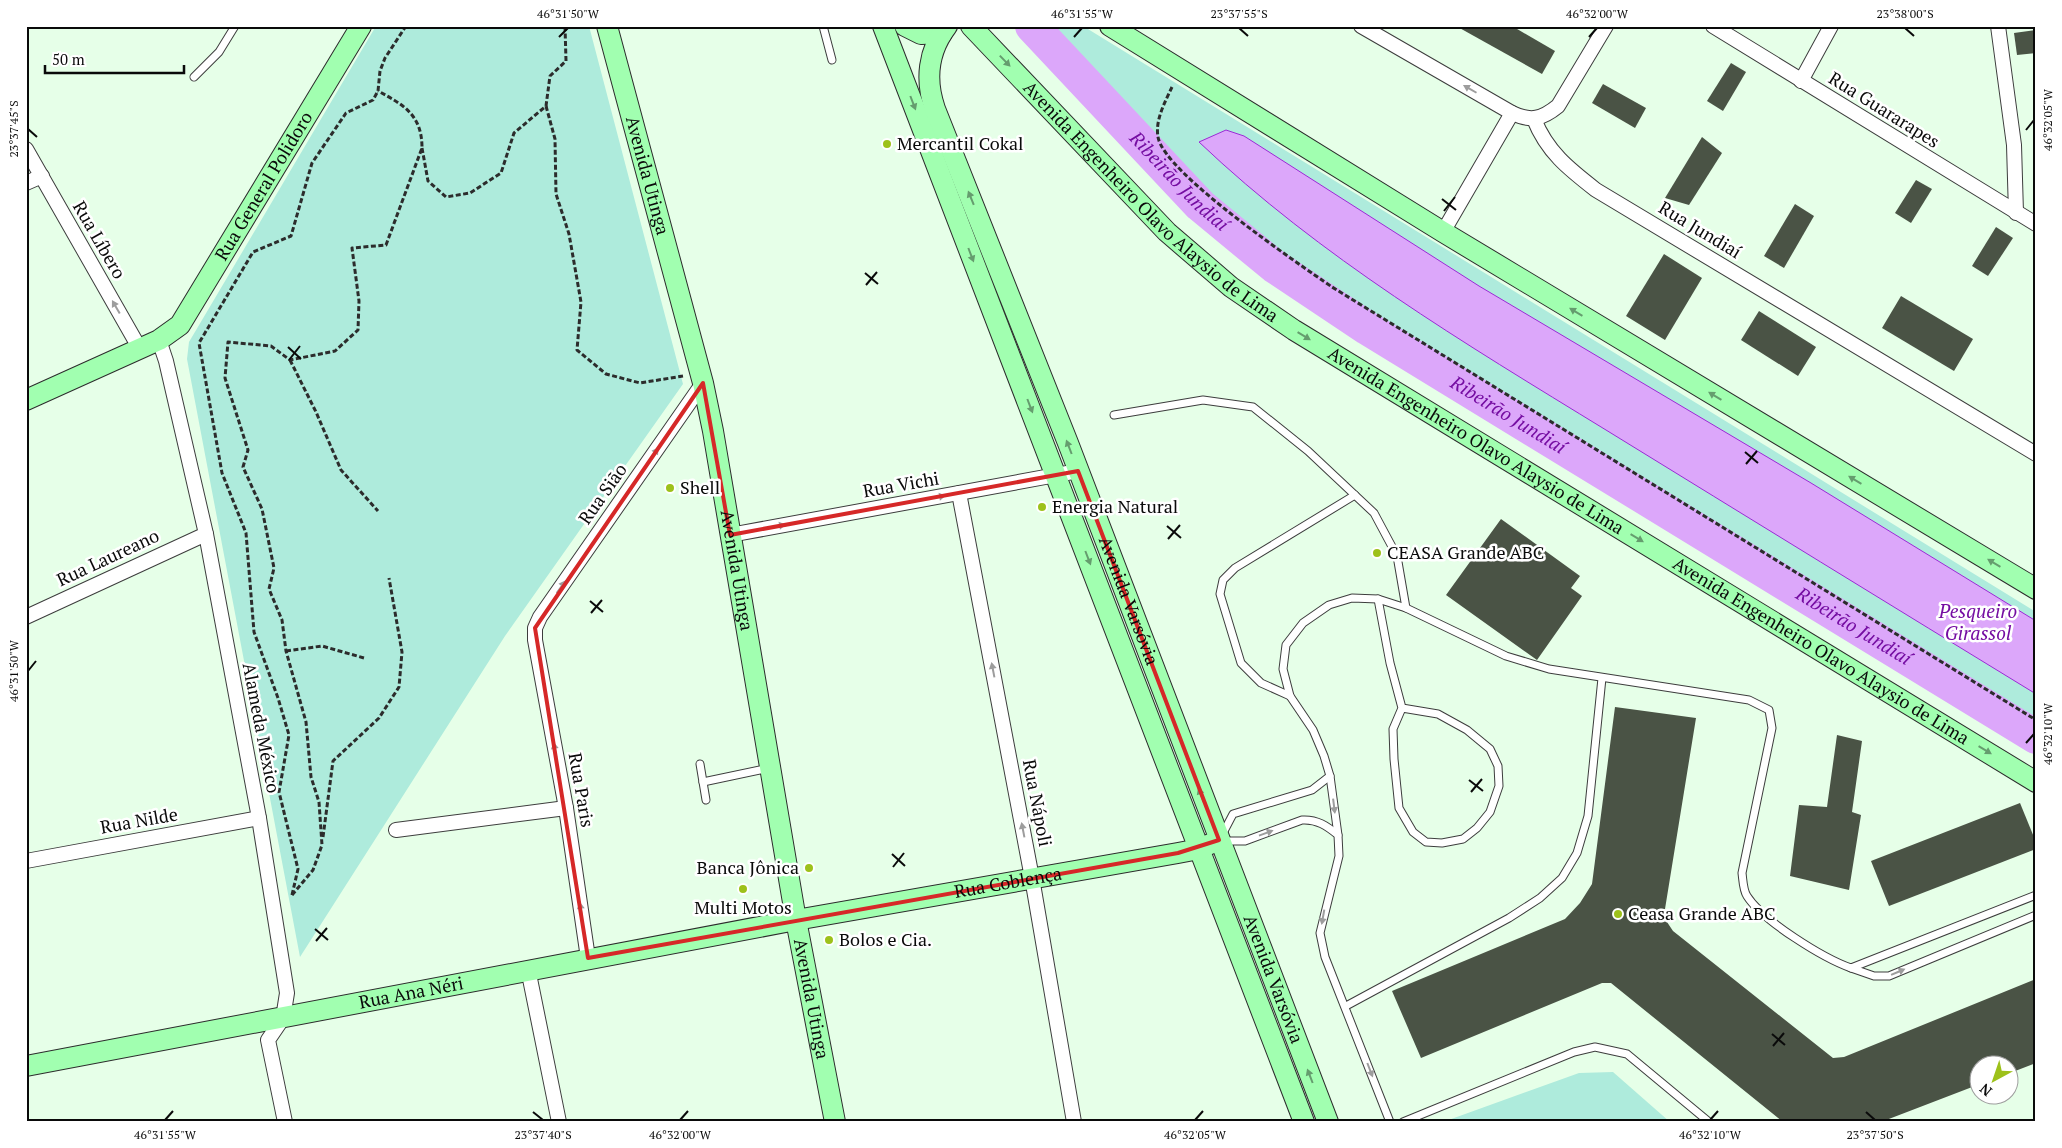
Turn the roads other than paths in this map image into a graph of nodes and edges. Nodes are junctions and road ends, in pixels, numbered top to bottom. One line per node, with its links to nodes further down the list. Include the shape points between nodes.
1 (235, 26): 16 (lane, via 219,52)
2 (361, 26): 26 (main road, Rua General Polidoro, via 180,325)
3 (607, 26): 28 (main road, Avenida Utinga)
4 (822, 26): 15 (lane)
5 (883, 26): 33 (main road, Avenida Varsóvia, one-way to 33)
6 (906, 26): 14 (main road, via 921,34)
7 (971, 26): 50 (main road, Avenida Engenheiro Olavo Alaysio de Lima, one-way to 50, via 1167,232 1231,287 1294,330)
8 (1110, 26): 25 (main road)
9 (1361, 26): 18 (street, one-way to 9)
10 (1606, 26): 19 (street, via 1558,106 1547,115)
11 (1713, 26): 17 (street, Rua Guararapes)
12 (1832, 26): 17 (street)
13 (1998, 26): 23 (street, via 2014,145)
14 (945, 30): 32 (main road, Avenida Varsóvia, one-way to 14, via 930,94 930,62)
15 (832, 60)
16 (194, 78)
17 (1801, 81): 23 (street, Rua Guararapes)
18 (1512, 113): 19 (street); 25 (street)
19 (1534, 119): 31 (street, Rua Jundiaí, via 1546,145 1557,158 1596,190)
20 (26, 149): 21 (street, Rua Líbero)
21 (42, 176): 22 (street); 27 (street, Rua Líbero, one-way to 21)
22 (26, 183)
23 (2016, 213): 24 (street, Rua Guararapes)
24 (2036, 224)
25 (1443, 232): 38 (main road, one-way to 25)
26 (159, 340): 27 (main road, Rua General Polidoro); 36 (street, Alameda México)
27 (140, 349): 29 (main road, Rua General Polidoro)
28 (702, 378): 37 (main road, Avenida Utinga); 42 (street, Rua Sião, one-way to 28)
29 (26, 400)
30 (1114, 415): 35 (lane, via 1203,400 1253,407 1308,451)
31 (2036, 454)
32 (1078, 471): 33 (street, Rua Vichi); 56 (main road, Avenida Varsóvia, one-way to 32)
33 (1057, 475): 34 (street, Rua Vichi); 57 (main road, Avenida Varsóvia, one-way to 57)
34 (959, 493): 37 (street, Rua Vichi, one-way to 34); 59 (street, Rua Nápoli, one-way to 34)
35 (1355, 495): 40 (lane, via 1374,513 1397,556); 44 (lane, via 1235,568 1223,580 1220,594 1241,663 1261,683)
36 (206, 534): 41 (street, Rua Laureano); 53 (street, Alameda México)
37 (730, 535): 47 (main road, Avenida Utinga)
38 (2036, 589)
39 (1378, 599): 40 (lane); 44 (lane, via 1352,598 1329,605 1303,623 1286,645 1283,669); 45 (lane)
40 (1406, 608): 43 (lane, via 1506,656 1549,669)
41 (26, 617)
42 (535, 628): 52 (street, Rua Paris, one-way to 42)
43 (1602, 678): 64 (lane, via 1749,700 1769,710 1772,728 1742,873 1745,894 1757,908 1814,951); 66 (lane, via 1588,816 1577,853 1562,878 1540,898 1509,918)
44 (1290, 696): 48 (lane, via 1313,730)
45 (1402, 708): 45 (lane, via 1394,729 1399,808 1413,832 1426,842 1463,839 1490,812 1499,786 1498,766 1490,749 1467,730 1438,714)
46 (700, 764): 49 (lane)
47 (772, 767): 49 (lane); 62 (main road, Avenida Utinga)
48 (1330, 776): 55 (lane, one-way to 55); 56 (lane, via 1312,790 1233,814)
49 (703, 782): 51 (lane)
50 (2036, 782)
51 (706, 800)
52 (566, 808): 54 (street); 63 (street, Rua Paris, one-way to 52)
53 (259, 818): 58 (street, Rua Nilde); 67 (street, Alameda México, via 287,993)
54 (396, 830)
55 (1338, 835): 56 (lane, one-way to 55, via 1245,841 1312,819); 66 (lane, one-way to 66, via 1339,856 1320,933 1325,958)
56 (1219, 840): 57 (main road, Rua Coblença); 74 (main road, Avenida Varsóvia, one-way to 56)
57 (1199, 849): 59 (main road, Rua Coblença); 73 (main road, Avenida Varsóvia)
58 (26, 861)
59 (1032, 878): 62 (main road, Rua Coblença); 72 (street, Rua Nápoli)
60 (2036, 895): 64 (lane)
61 (2036, 915): 64 (lane, one-way to 61, via 1874,976 1889,976)
62 (796, 920): 63 (main road, Rua Ana Néri); 71 (main road, Avenida Utinga)
63 (588, 958): 65 (main road, Rua Ana Néri)
64 (1851, 968)
65 (528, 970): 67 (main road, Rua Ana Néri); 70 (street)
66 (1346, 1006): 75 (lane, one-way to 75)
67 (283, 1018): 68 (main road, Rua Ana Néri); 69 (street, Alameda México, via 268,1040)
68 (26, 1066)
69 (285, 1122)
70 (559, 1122)
71 (835, 1122)
72 (1074, 1122)
73 (1304, 1122)
74 (1328, 1122)
75 (1390, 1122)
76 (1403, 1122): 77 (lane, via 1574,1052 1594,1047 1627,1054)
77 (1709, 1122)

